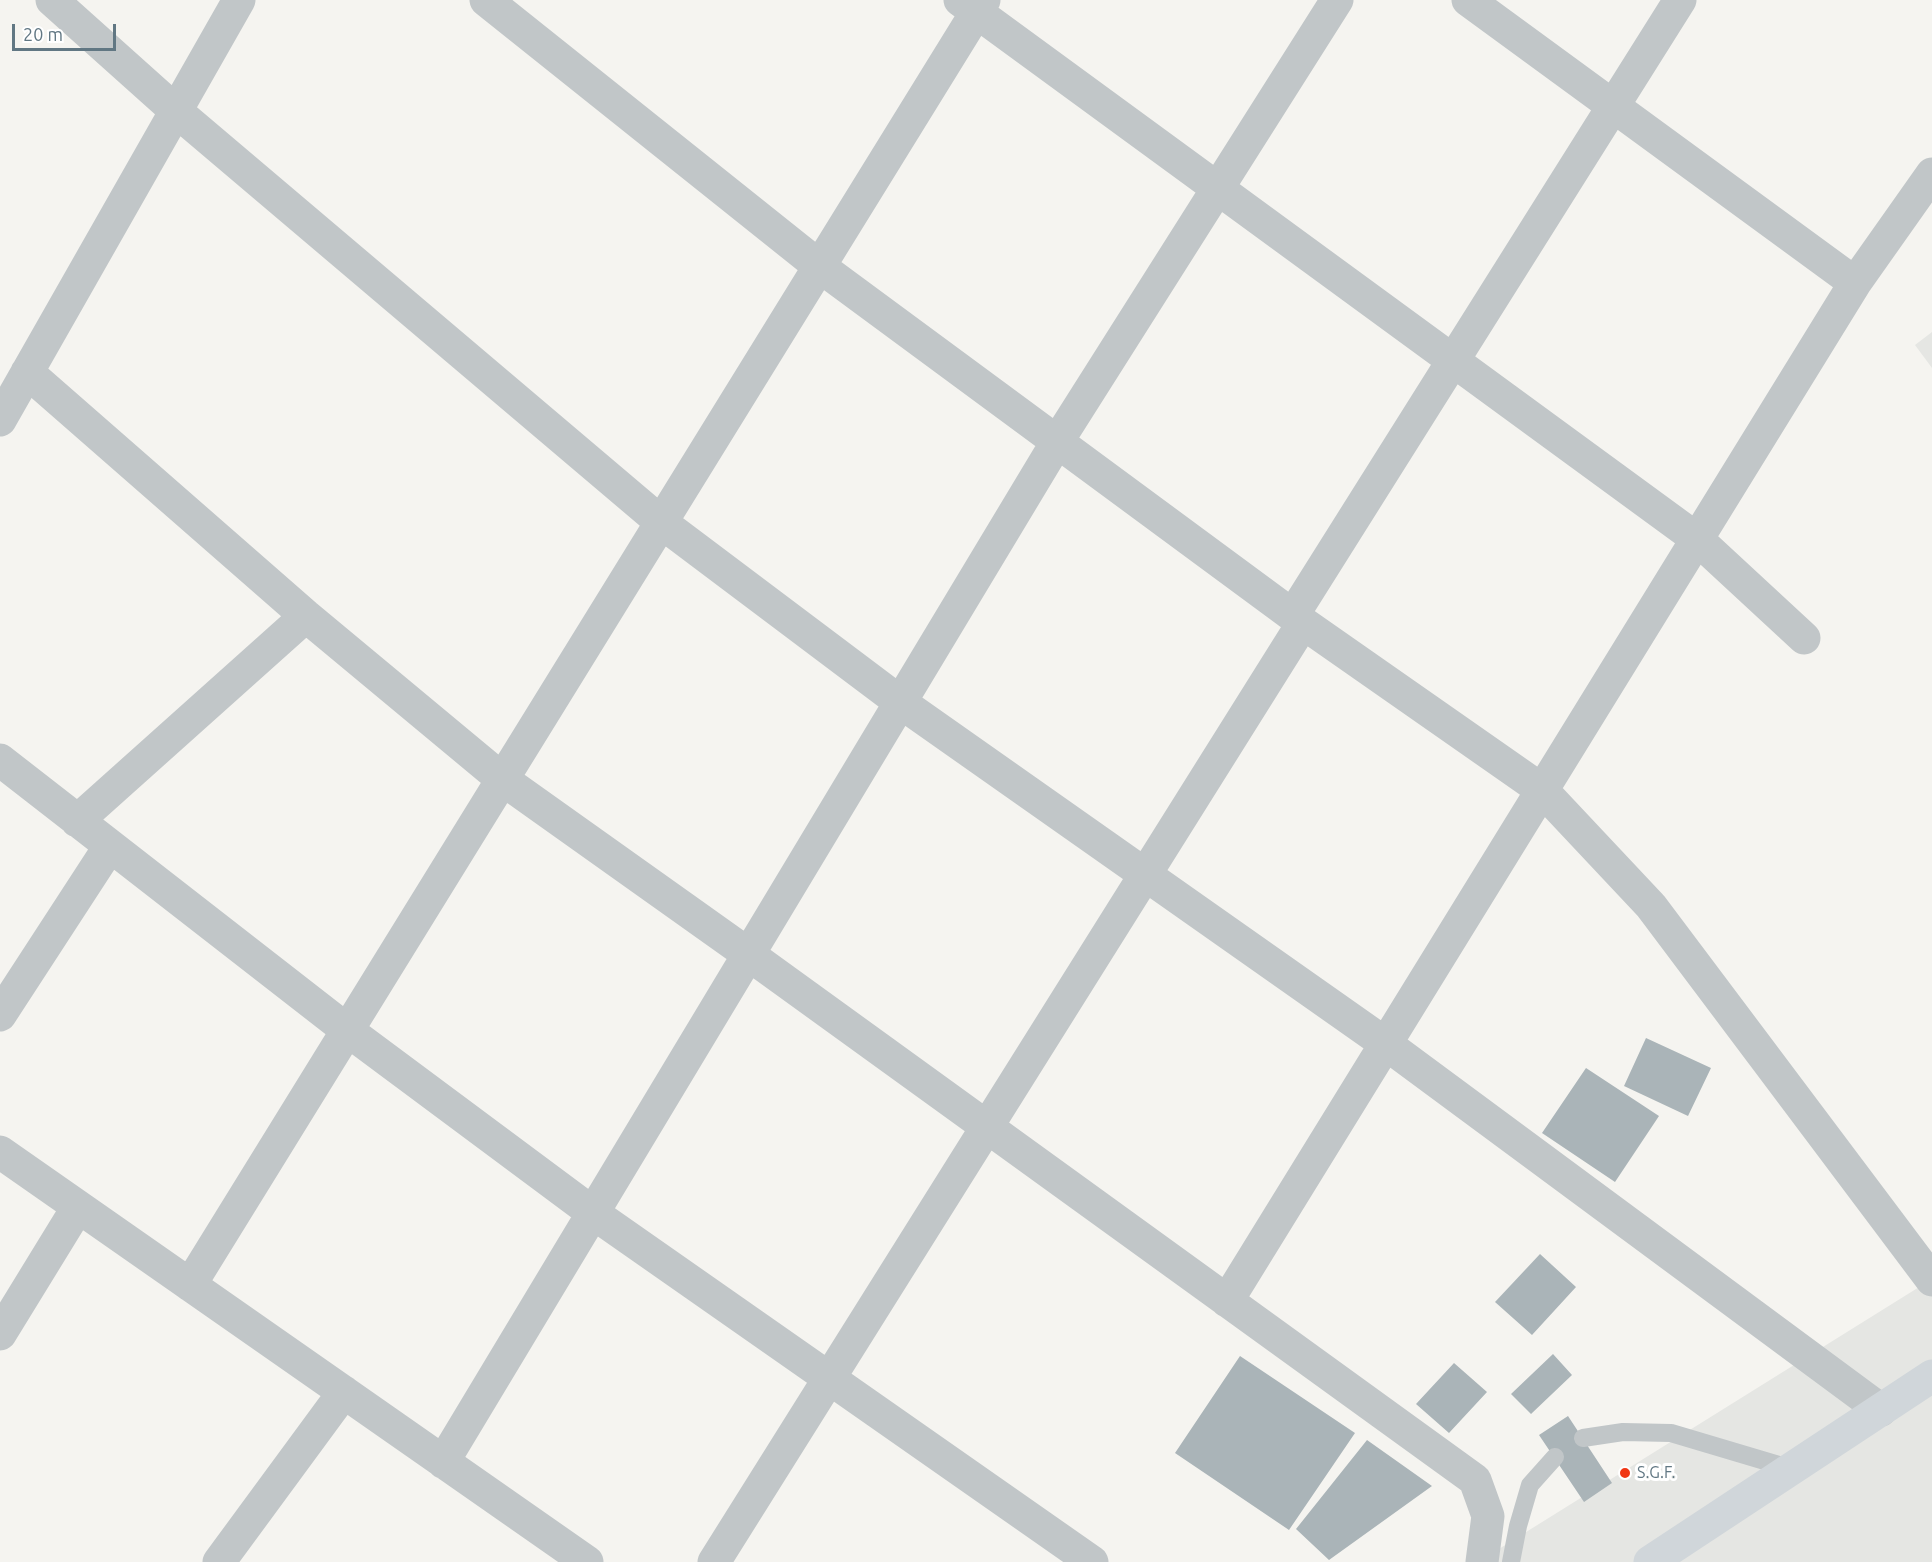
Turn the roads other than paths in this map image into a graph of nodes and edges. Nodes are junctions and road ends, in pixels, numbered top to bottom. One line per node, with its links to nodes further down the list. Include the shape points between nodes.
1 (52, 0): 9 (street)
2 (239, 0): 9 (street)
3 (486, 0): 12 (street)
4 (1337, 0): 11 (street)
5 (1468, 0): 8 (street)
6 (1680, 0): 8 (street)
7 (973, 4): 11 (street); 12 (street)
8 (1612, 106): 13 (street); 14 (street)
9 (176, 111): 15 (street); 18 (street)
10 (1932, 174): 13 (street)
11 (1218, 188): 14 (street); 17 (street)
12 (819, 266): 17 (street); 18 (street)
13 (1855, 283): 19 (street)
14 (1453, 360): 19 (street); 21 (street)
15 (27, 372): 16 (street); 20 (street)
16 (0, 420)
17 (1057, 442): 21 (street); 23 (street)
18 (662, 523): 23 (street); 25 (street)
19 (1698, 538): 22 (street); 26 (street)
20 (306, 616): 25 (street); 27 (street)
21 (1298, 619): 26 (street); 29 (street)
22 (1804, 638)
23 (900, 702): 29 (street); 30 (street)
24 (0, 760): 27 (street)
25 (502, 778): 30 (street); 32 (street)
26 (1542, 790): 33 (street); 38 (street, via 1651,906)
27 (77, 821): 28 (street)
28 (110, 846): 31 (street); 32 (street)
29 (1145, 873): 33 (street); 34 (street)
30 (748, 954): 34 (street); 37 (street)
31 (0, 1015)
32 (347, 1030): 37 (street); 39 (street)
33 (1386, 1044): 40 (street); 45 (street)
34 (987, 1127): 40 (street); 43 (street)
35 (0, 1152): 36 (street)
36 (78, 1207): 39 (street); 41 (street)
37 (593, 1213): 43 (street); 48 (street)
38 (1932, 1280)
39 (190, 1285): 44 (street)
40 (1227, 1301): 54 (street, via 1475,1480 1488,1516)
41 (0, 1334)
42 (1932, 1376): 45 (highway)
43 (829, 1378): 52 (street); 53 (street)
44 (345, 1392): 48 (street); 50 (street)
45 (1881, 1410): 49 (highway)
46 (1583, 1438): 49 (lane, via 1623,1432 1671,1433)
47 (1554, 1457): 55 (lane, via 1530,1485)
48 (443, 1462): 51 (street)
49 (1792, 1469): 56 (highway)
50 (219, 1562)
51 (587, 1562)
52 (714, 1562)
53 (1092, 1562)
54 (1482, 1562)
55 (1511, 1562)
56 (1650, 1562)

